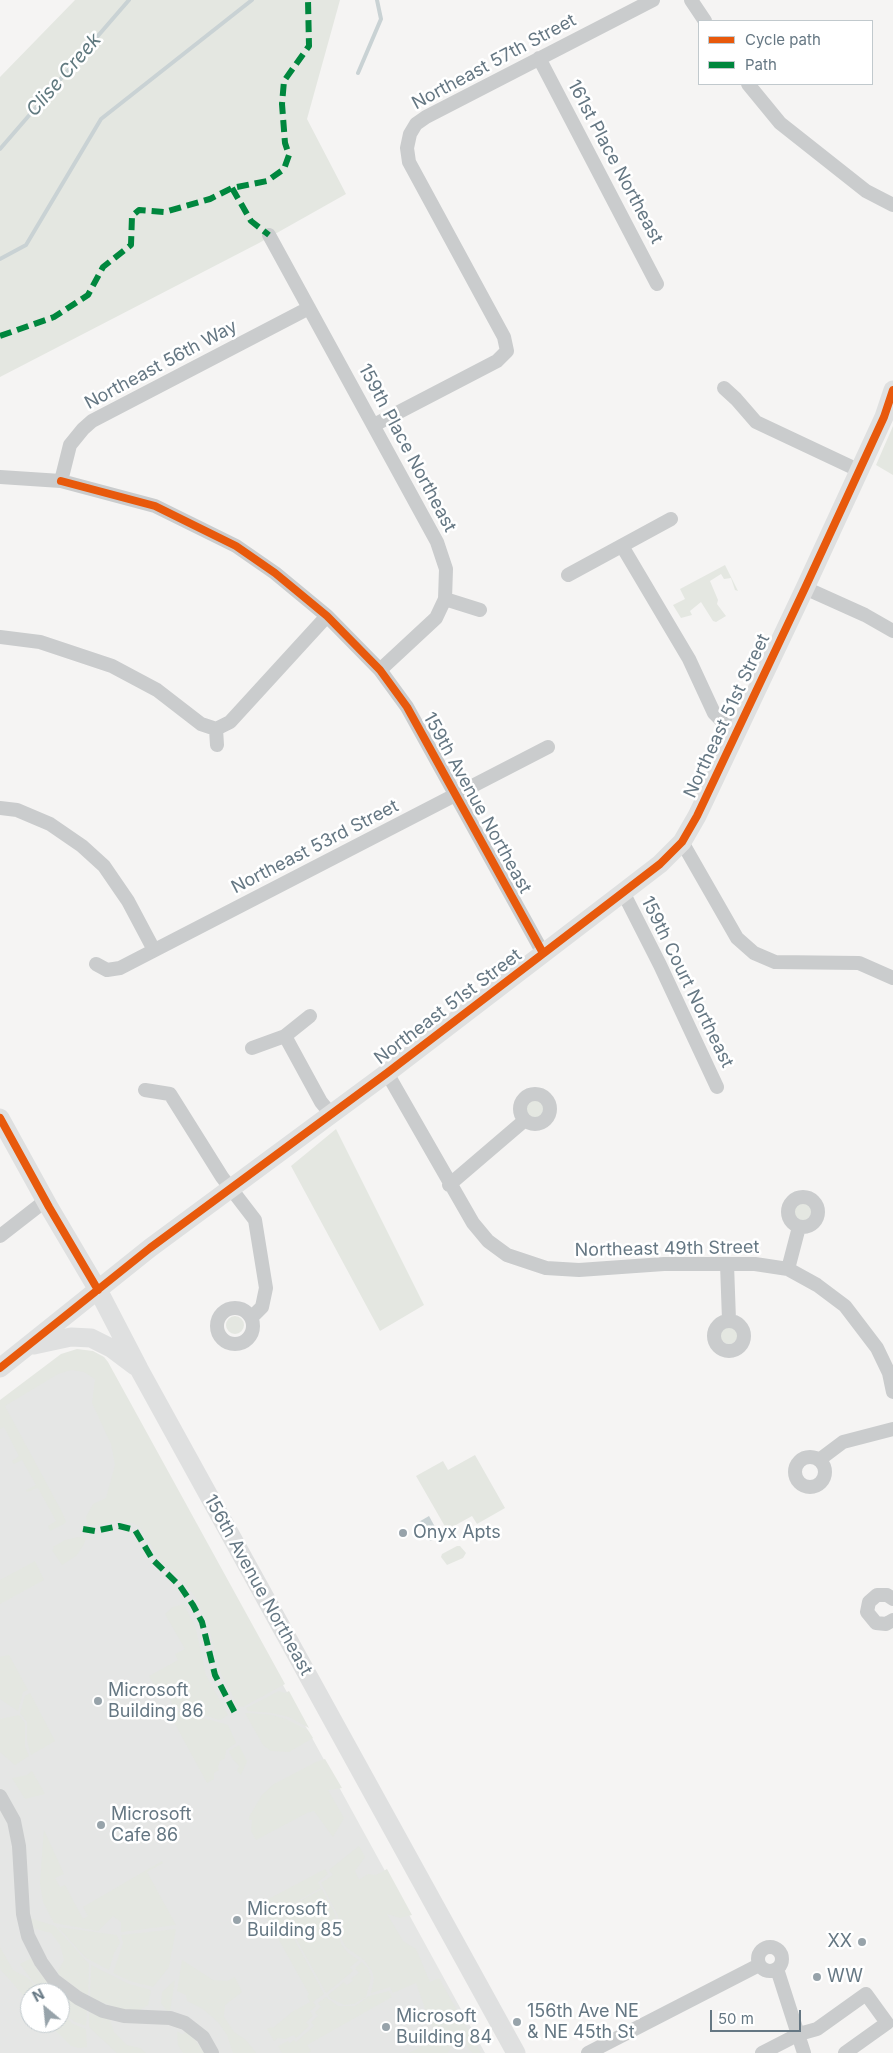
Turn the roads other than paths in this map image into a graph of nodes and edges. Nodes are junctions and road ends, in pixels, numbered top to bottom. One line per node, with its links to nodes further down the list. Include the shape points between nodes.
1 (653, 0): 4 (street, Northeast 57th Street)
2 (692, 0): 3 (street)
3 (704, 20)
4 (539, 58): 8 (street, 161st Place Northeast); 12 (street, Northeast 57th Street, via 426,117 416,124 407,148 409,162 513,353)
5 (749, 85): 6 (street, via 780,122 866,191)
6 (893, 204)
7 (269, 235): 9 (street, 159th Place Northeast)
8 (657, 284)
9 (310, 308): 12 (street, 159th Place Northeast); 15 (street, Northeast 56th Way, via 92,421 70,445)
10 (724, 388): 13 (street, via 756,422)
11 (893, 390): 13 (main road, Northeast 51st Street, via 884,417)
12 (374, 425): 20 (street, 159th Place Northeast, via 437,542 446,569)
13 (858, 470): 19 (main road, Northeast 51st Street)
14 (0, 476): 15 (street)
15 (61, 481): 22 (street, 159th Avenue Northeast, via 155,506 236,546)
16 (671, 519): 17 (street)
17 (622, 546): 18 (street); 26 (street, via 689,659 714,713 724,723)
18 (568, 575)
19 (805, 588): 23 (street); 26 (main road, Northeast 51st Street)
20 (446, 599): 21 (street); 25 (street, via 436,618)
21 (480, 610)
22 (327, 616): 25 (street, 159th Avenue Northeast); 27 (street, via 230,722)
23 (893, 631)
24 (0, 637): 27 (street, via 40,642 112,666 157,690 201,724)
25 (380, 670): 30 (street, 159th Avenue Northeast, via 407,707)
26 (738, 728): 32 (main road, Northeast 51st Street)
27 (216, 729): 28 (street)
28 (217, 745)
29 (548, 747): 30 (street, Northeast 53rd Street)
30 (457, 796): 34 (street, Northeast 53rd Street); 35 (street, 159th Avenue Northeast)
31 (0, 808): 34 (street, via 17,810 50,824 99,861 128,901)
32 (682, 842): 33 (main road, Northeast 51st Street); 37 (street, via 737,938 754,953 775,962 859,962)
33 (621, 894): 35 (main road, Northeast 51st Street); 42 (street, 159th Court Northeast, via 660,965)
34 (154, 950): 36 (street, Northeast 53rd Street, via 120,968 107,970)
35 (543, 953): 41 (main road, Northeast 51st Street)
36 (96, 964)
37 (893, 978)
38 (310, 1016): 39 (street)
39 (285, 1036): 40 (street); 44 (street)
40 (252, 1048)
41 (387, 1073): 44 (main road, Northeast 51st Street); 47 (street, Northeast 49th Street)
42 (717, 1087)
43 (145, 1090): 48 (street, via 170,1094)
44 (330, 1114): 48 (main road, Northeast 51st Street)
45 (0, 1118): 49 (main road, 156th Avenue Northeast)
46 (525, 1120): 47 (street)
47 (449, 1184): 52 (street, Northeast 49th Street, via 488,1241 507,1255 546,1268 579,1270 664,1264)
48 (230, 1189): 54 (main road, Northeast 51st Street); 55 (street, via 255,1220 266,1282 262,1307)
49 (45, 1201): 51 (street); 54 (main road, 156th Avenue Northeast)
50 (799, 1227): 53 (street)
51 (0, 1236)
52 (727, 1264): 53 (street, Northeast 49th Street); 56 (street)
53 (788, 1268): 60 (street, via 845,1306 877,1348)
54 (98, 1290): 57 (main road, Northeast 51st Street); 59 (main road, 156th Avenue Northeast)
55 (252, 1317)
56 (729, 1320)
57 (28, 1346): 58 (main road, Northeast 51st Street); 59 (main road, via 71,1337 91,1338)
58 (0, 1368)
59 (139, 1369): 70 (main road, 156th Avenue Northeast)
60 (893, 1392)
61 (893, 1429): 62 (street, via 843,1442)
62 (819, 1460)
63 (893, 1599): 64 (street, via 877,1595 869,1602 867,1612 876,1623 886,1624)
64 (893, 1620)
65 (0, 1796): 69 (street, via 14,1821 28,1936 54,1980 103,2011 124,2016 170,2018 185,2023 203,2037)
66 (759, 1965): 67 (street, via 769,1971); 67 (street, via 758,1957 762,1950 773,1948 782,1956); 71 (street)
67 (776, 1969): 68 (street)
68 (799, 2034): 72 (street); 73 (street); 74 (street, via 817,2029 866,1994 888,2023)
69 (212, 2053)
70 (516, 2053)
71 (588, 2053)
72 (762, 2053)
73 (804, 2053)
74 (845, 2053)

